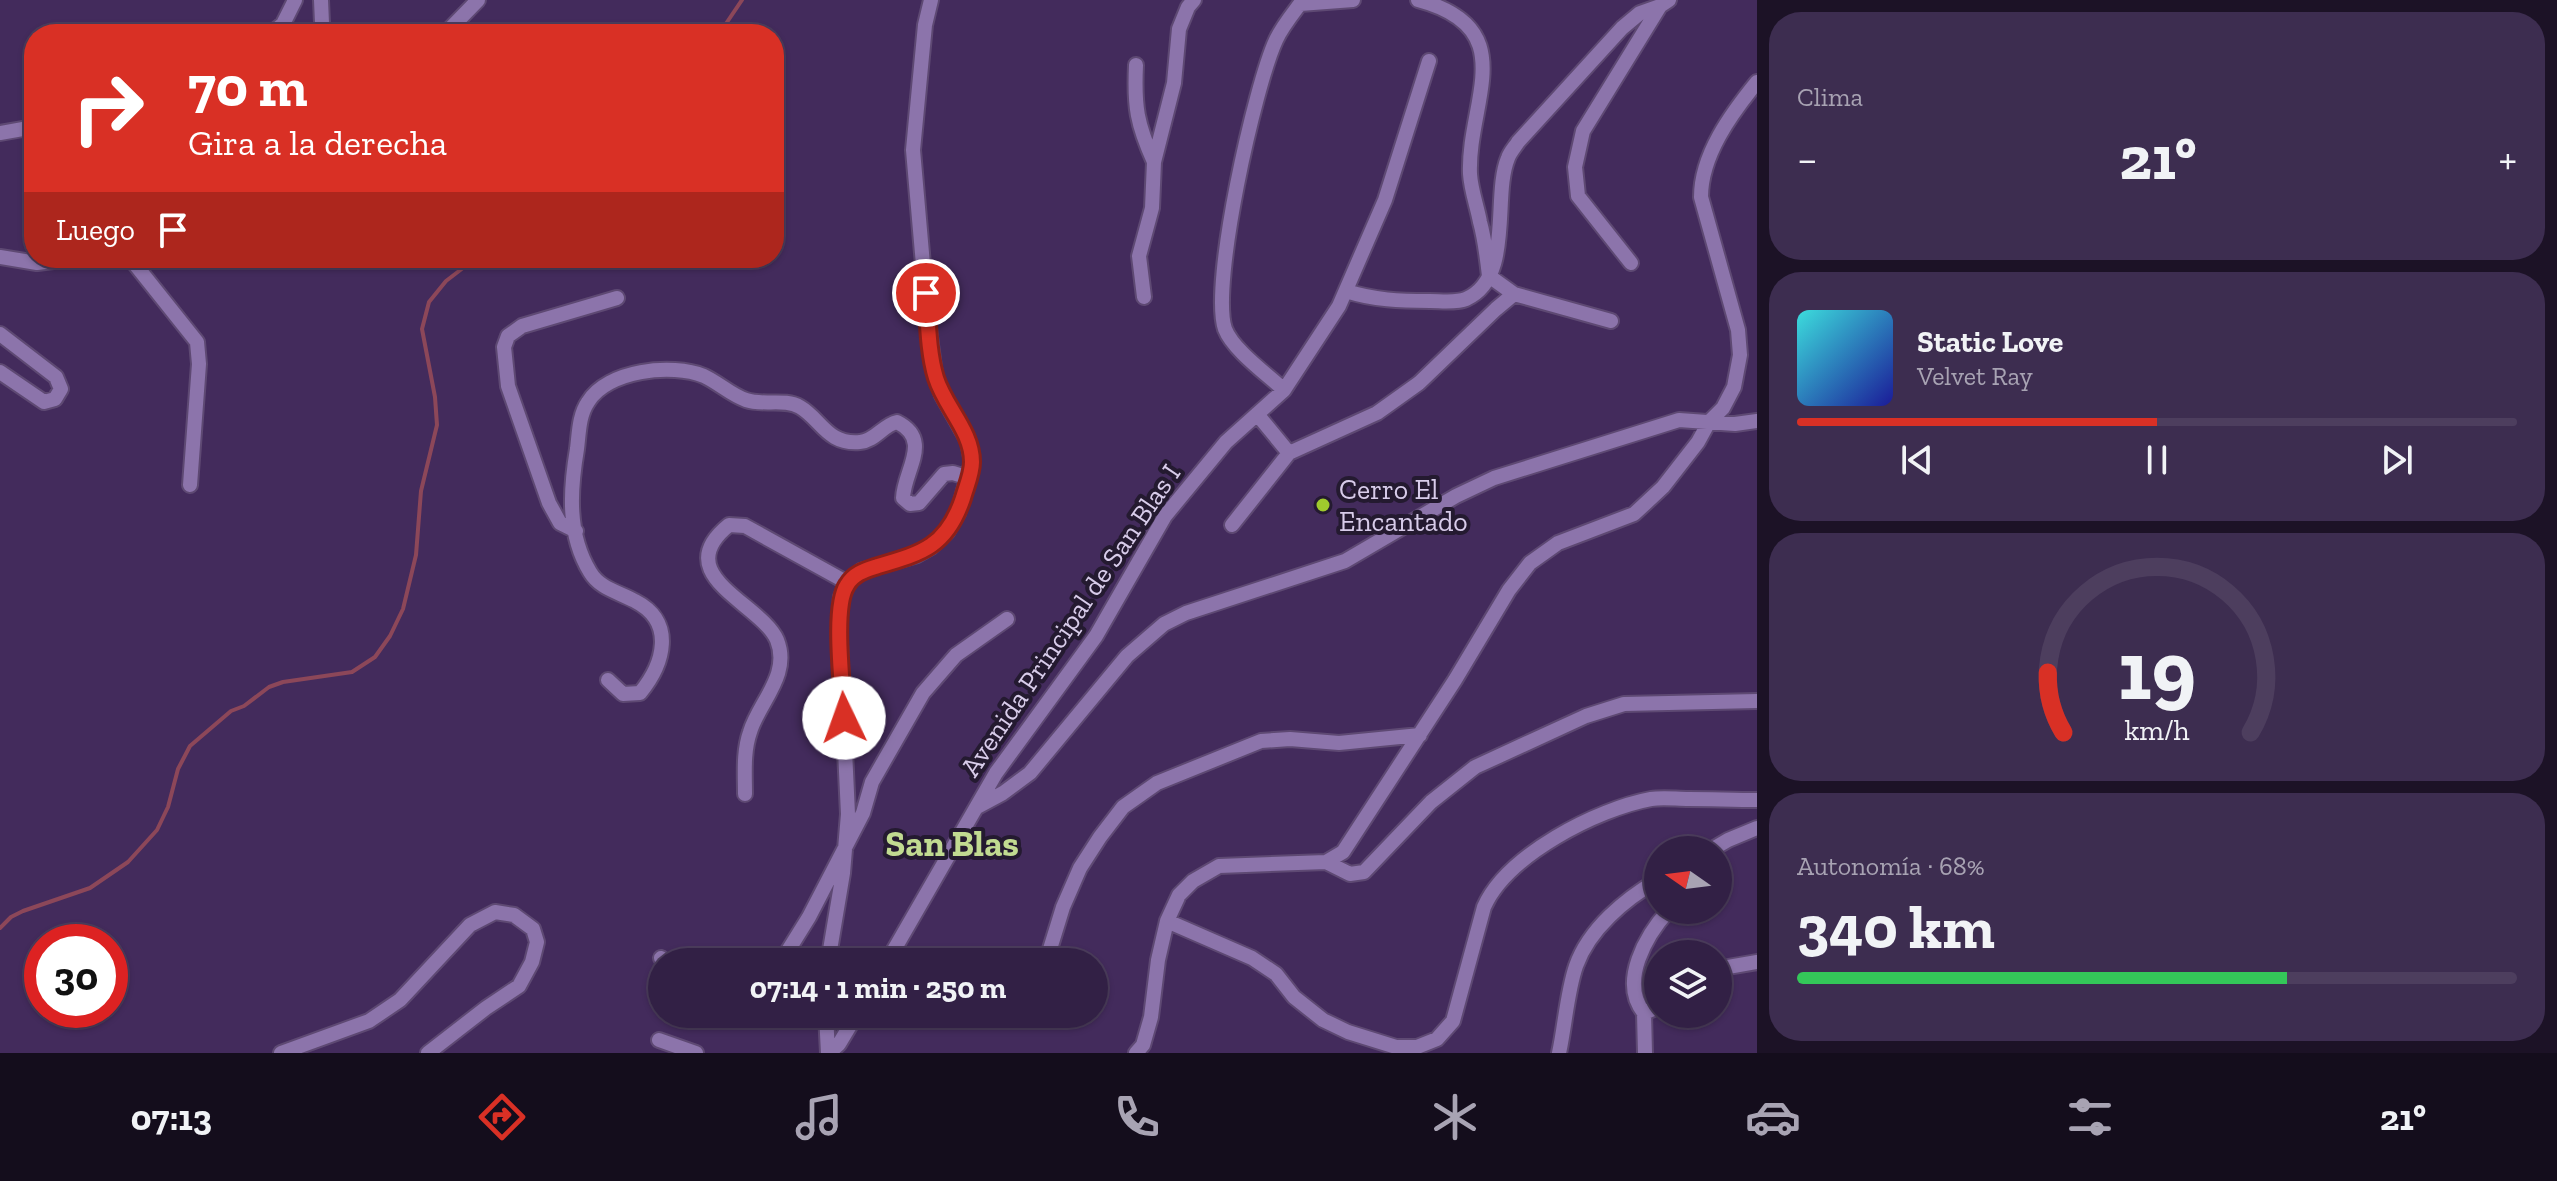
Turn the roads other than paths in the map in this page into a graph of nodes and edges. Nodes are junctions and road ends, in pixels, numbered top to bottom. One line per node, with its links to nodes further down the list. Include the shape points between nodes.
1 (295, 0): 10 (street)
2 (321, 0): 11 (street)
3 (478, 0): 12 (street)
4 (931, 0): 36 (street, via 913,150 935,375 968,441)
5 (1194, 0): 18 (street, via 1179,29 1174,83)
6 (1353, 0): 8 (street)
7 (1418, 0): 23 (street, via 1455,13 1478,42 1483,60 1470,176)
8 (1298, 2): 31 (street, via 1267,65 1237,183 1224,268 1227,334)
9 (1664, 3): 21 (street, via 1583,131 1575,167 1578,196); 23 (street, via 1622,28 1518,142 1508,158 1498,247)
10 (283, 24)
11 (322, 24)
12 (455, 24)
13 (1429, 61): 24 (street, Avenida Principal de San Blas I, via 1385,200)
14 (1136, 65): 18 (street, via 1136,114)
15 (1757, 82): 34 (street, via 1711,152 1701,178 1701,197 1738,330 1740,355 1734,387)
16 (24, 129): 17 (street)
17 (0, 133)
18 (1154, 162): 26 (street, via 1155,191 1139,256)
19 (0, 257): 20 (street)
20 (24, 261)
21 (1631, 263)
22 (138, 268): 37 (street, via 197,342)
23 (1489, 276): 24 (street, via 1464,301 1372,299); 25 (street)
24 (1346, 291): 31 (street, Avenida Principal de San Blas I)
25 (1514, 294): 28 (street); 35 (street, via 1388,406)
26 (1144, 297)
27 (617, 298): 39 (street, via 522,326 508,336 504,347 508,386 549,503 560,523)
28 (1611, 321)
29 (0, 334): 30 (street, via 56,377 61,389 55,399 44,402)
30 (0, 372)
31 (1284, 390): 32 (street, Avenida Principal de San Blas I)
32 (1257, 414): 35 (street); 47 (street, Avenida Principal de San Blas I, via 1226,442 1165,516 1096,636)
33 (1757, 421): 34 (street)
34 (1709, 422): 44 (street, via 1663,487 1634,514 1558,543 1530,563); 47 (street, via 1679,420 1494,478 1345,561 1164,624 1127,656 1030,773)
35 (1289, 453): 38 (street)
36 (969, 478): 39 (street, via 944,474 919,503 910,504 903,498 914,464 913,435 897,422 869,439 845,440 827,433 793,404 742,399 693,372 638,373 600,387 581,419 570,504); 40 (street, via 958,513 931,547 861,571)
37 (190, 485)
38 (1232, 525)
39 (576, 531): 42 (street, via 590,573 652,613 661,629 663,648 640,693 623,694)
40 (848, 583): 45 (street, via 745,526 729,525 718,533 710,550 716,581 767,627 777,640 779,655 778,678 746,746); 50 (street, via 839,623)
41 (1007, 619): 50 (street, via 956,655 923,693 872,782)
42 (608, 680)
43 (1757, 701): 51 (street, via 1624,704 1586,716 1475,767 1431,802 1364,872 1350,874)
44 (1420, 735): 51 (street, via 1343,852); 57 (street, via 1339,743 1261,741 1157,783 1123,807 1100,837 1080,868)
45 (745, 794)
46 (1757, 800): 53 (street, via 1654,799 1614,809 1540,846 1491,891 1453,1021 1437,1039 1417,1047 1396,1047 1323,1020 1252,958)
47 (977, 807): 56 (street, Avenida Principal de San Blas I)
48 (1757, 828): 49 (street)
49 (1732, 838)
50 (846, 845): 54 (street); 55 (street)
51 (1326, 862): 53 (street, via 1219,866 1179,895)
52 (1644, 888): 71 (street, via 1587,944 1576,966)
53 (1167, 921): 70 (street, via 1151,1017)
54 (790, 948)
55 (830, 948)
56 (895, 948)
57 (1050, 948)
58 (1644, 948): 61 (street, via 1634,983 1636,1003)
59 (1757, 962): 60 (street)
60 (1732, 966)
61 (1644, 1007)
62 (827, 1028): 69 (street)
63 (849, 1028): 69 (street)
64 (1648, 1028): 72 (street)
65 (659, 1040): 68 (street)
66 (281, 1053): 67 (street, via 369,1021 400,1000 470,925 495,912 514,915 533,929 537,942 519,986)
67 (428, 1053)
68 (696, 1053)
69 (828, 1053)
70 (1136, 1053)
71 (1559, 1053)
72 (1645, 1053)

